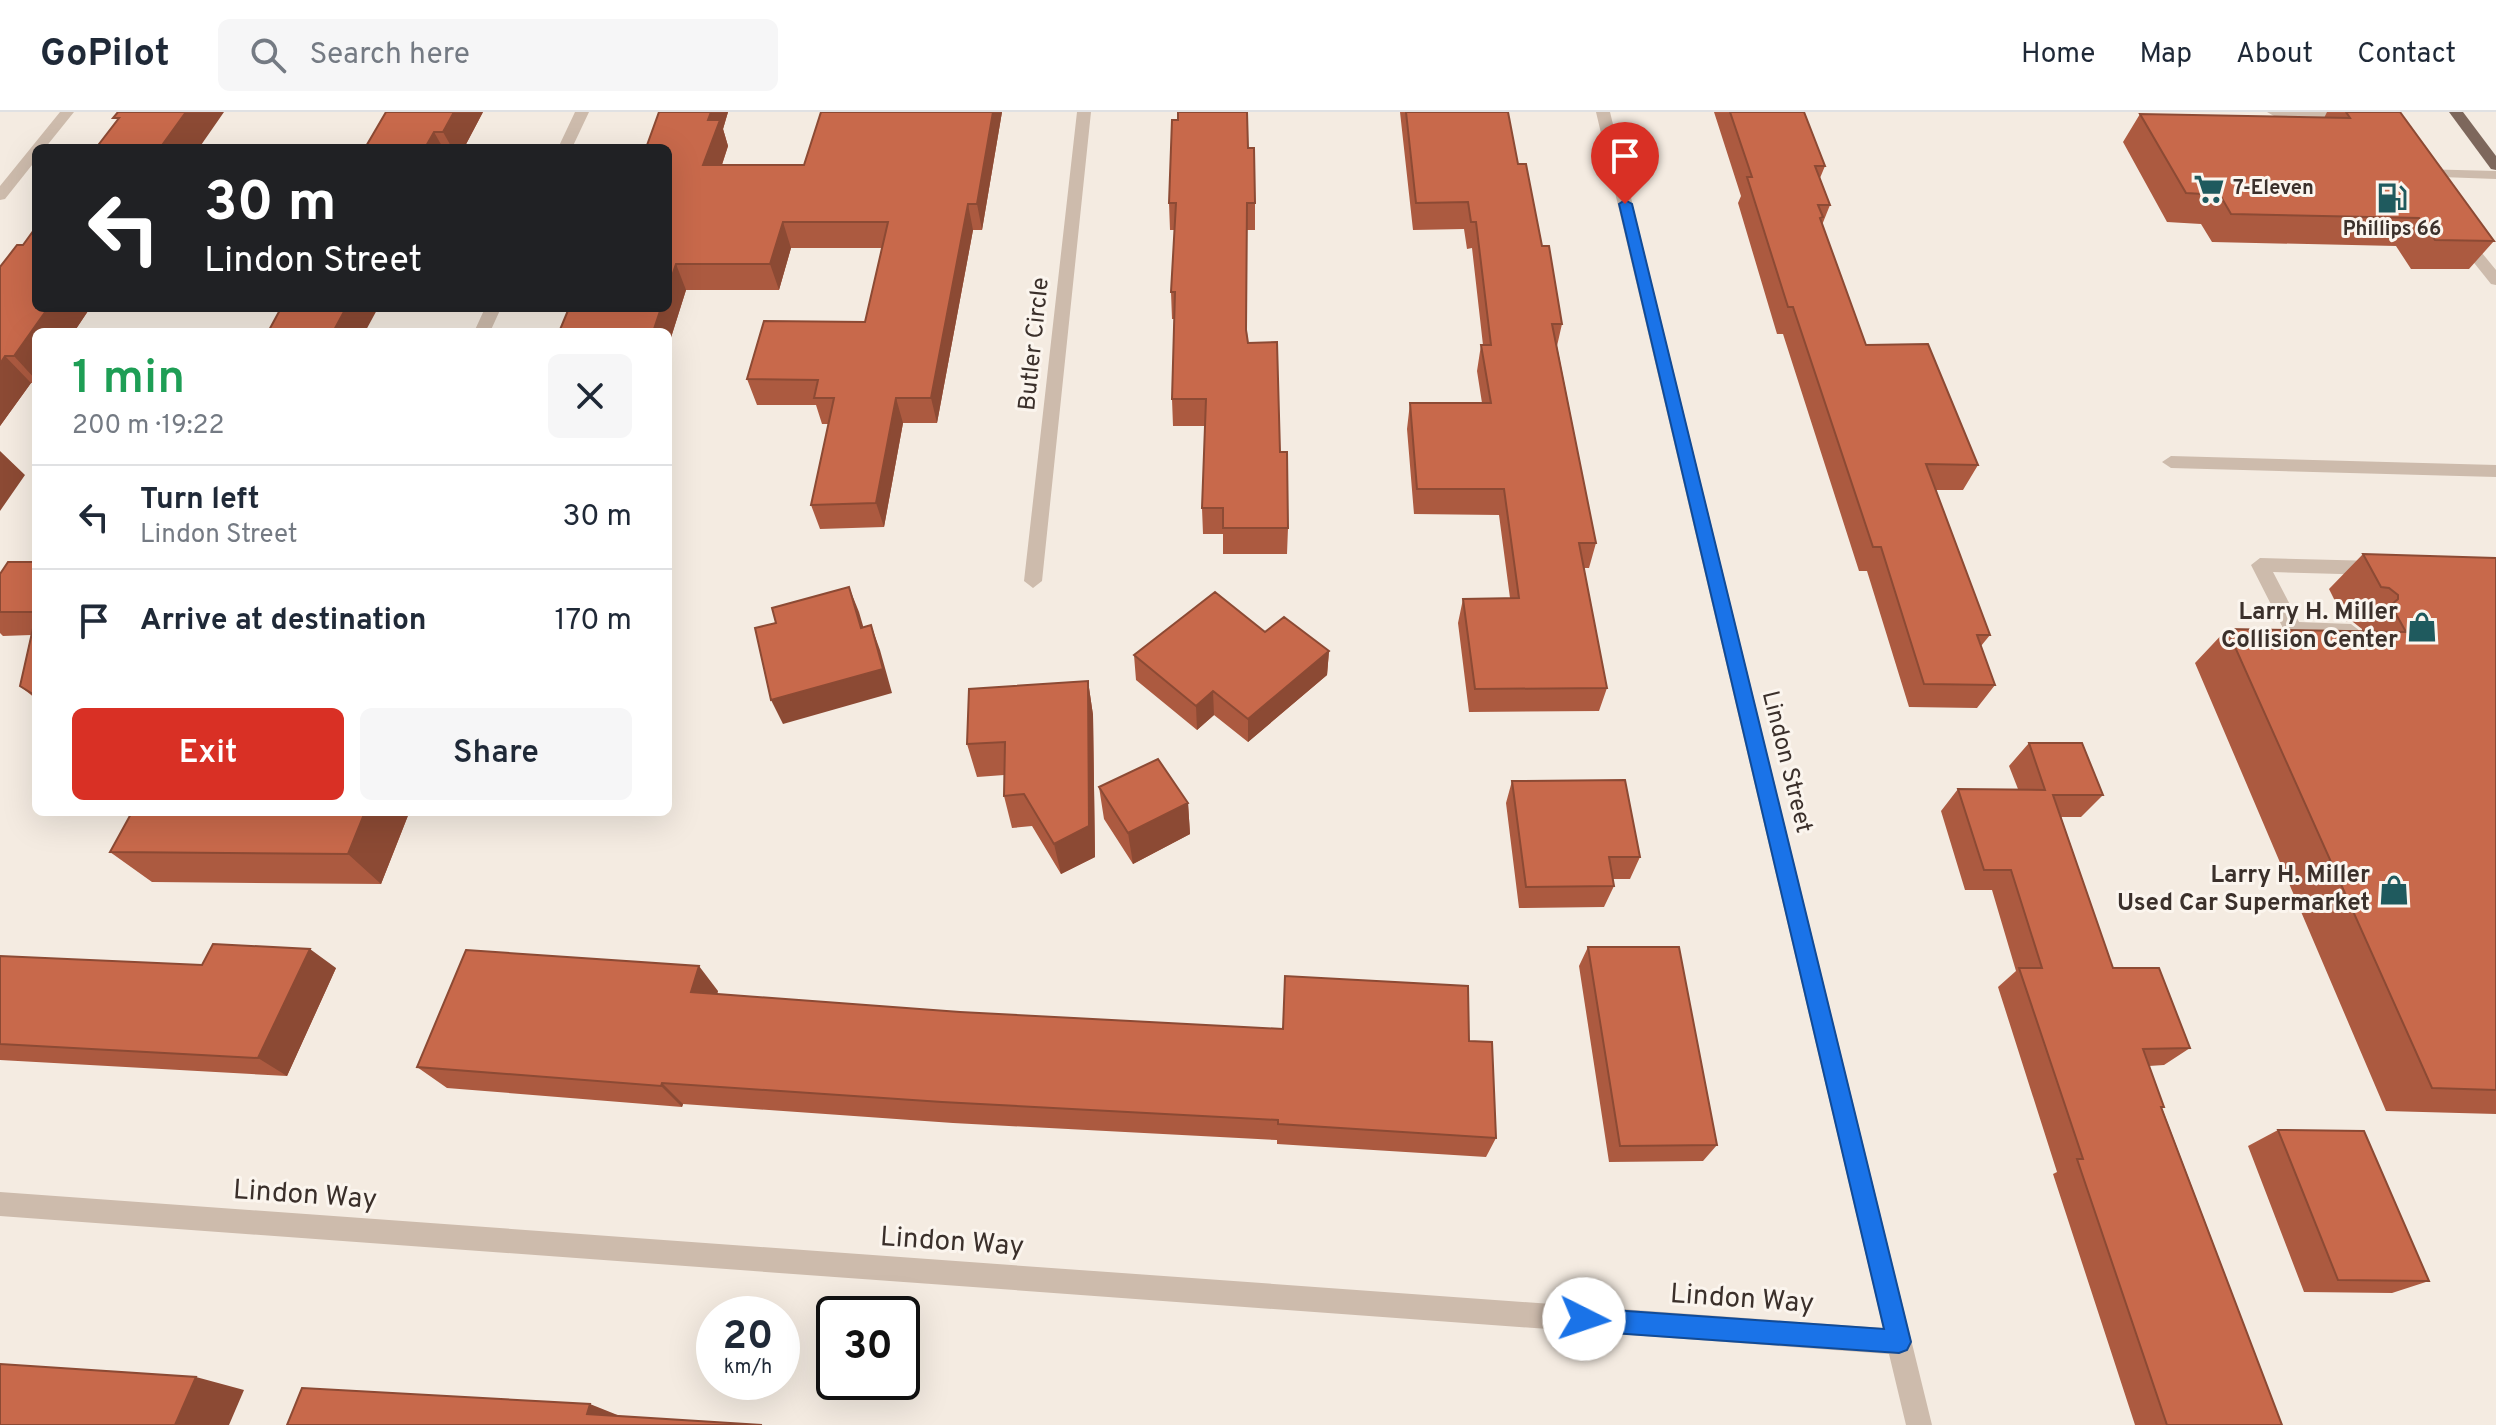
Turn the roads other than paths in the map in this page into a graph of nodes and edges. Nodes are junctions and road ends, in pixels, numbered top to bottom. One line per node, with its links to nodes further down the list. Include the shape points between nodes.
1 (67, 112): 9 (street)
2 (582, 112): 10 (street)
3 (1084, 112): 21 (street, Butler Circle)
4 (1603, 112): 24 (street, Lindon Street)
5 (2274, 112): 6 (street)
6 (2318, 112): 8 (street)
7 (2456, 112): 12 (main road)
8 (2373, 115)
9 (42, 144)
10 (567, 144)
11 (32, 156): 15 (street)
12 (2496, 166)
13 (2415, 173): 14 (street)
14 (2496, 175)
15 (0, 196)
16 (2450, 220): 17 (street)
17 (2496, 280)
18 (2171, 462): 19 (street)
19 (2496, 471)
20 (2402, 569): 22 (street, via 2260,565 2293,629)
21 (1033, 581)
22 (2351, 631)
23 (0, 1204): 24 (street, Lindon Way)
24 (1899, 1342): 25 (street, Lindon Street)
25 (1919, 1425)

